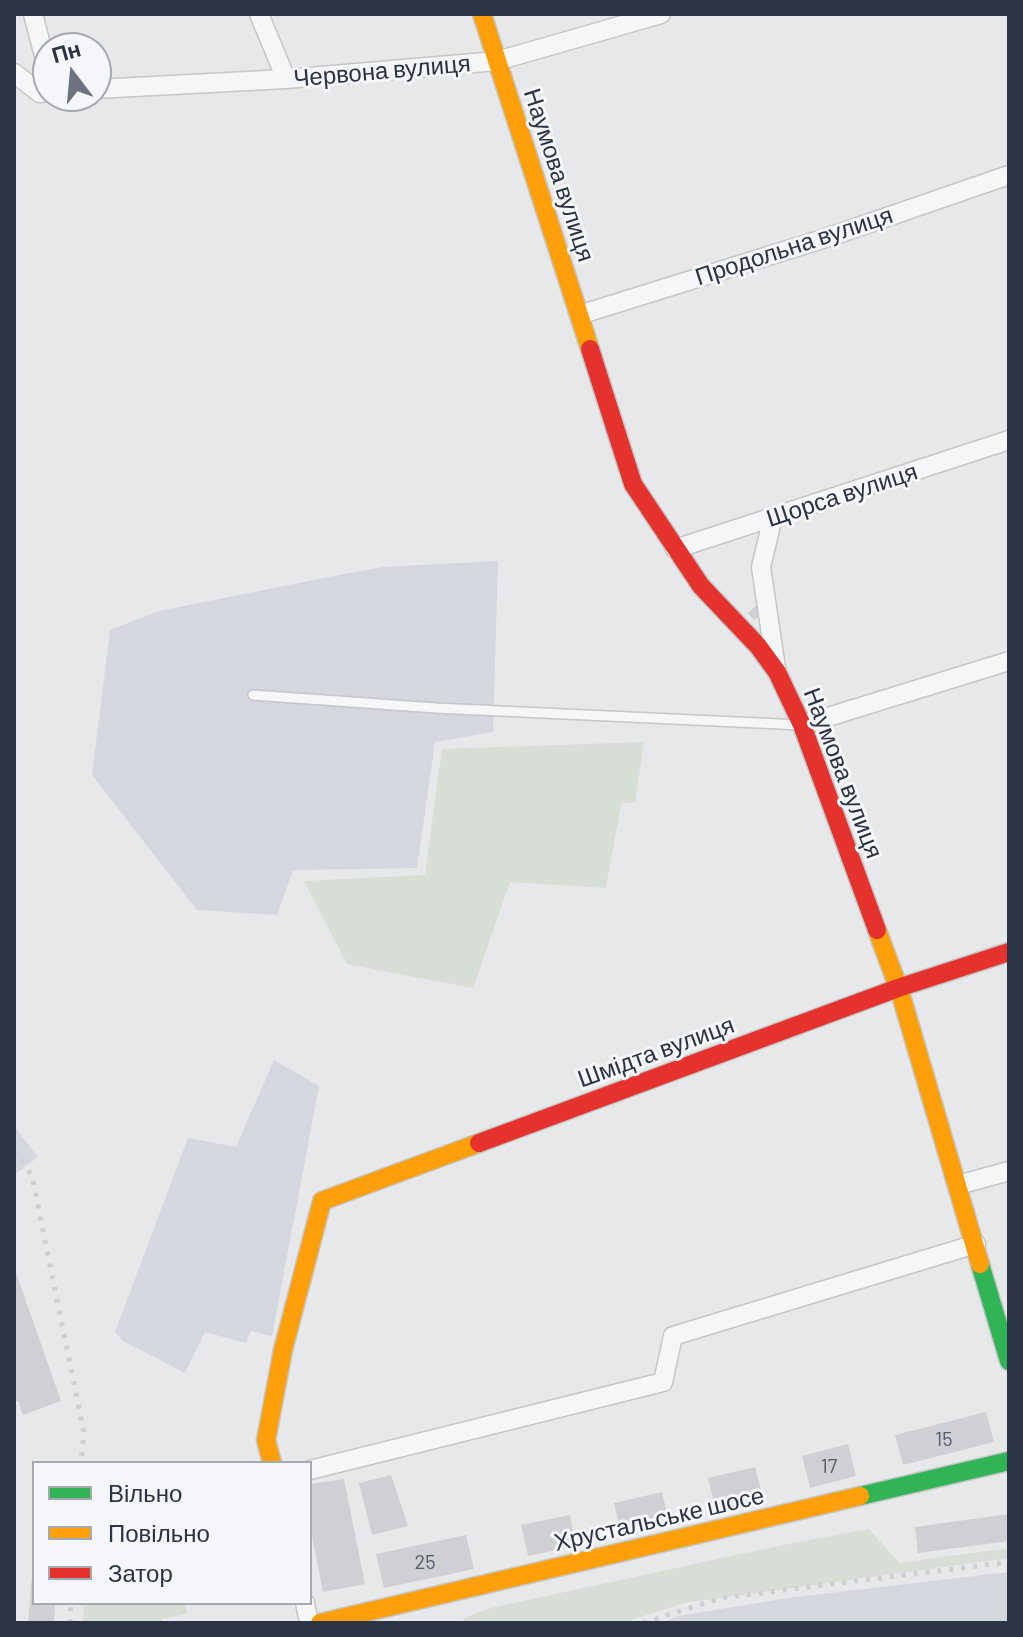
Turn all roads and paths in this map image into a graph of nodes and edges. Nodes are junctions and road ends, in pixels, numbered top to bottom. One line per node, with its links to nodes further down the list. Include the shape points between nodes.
1 (259, 14): 6 (street)
2 (482, 14): 4 (street, Наумова вулиця)
3 (661, 14): 4 (street, Червона вулиця)
4 (497, 61): 6 (street, Червона вулиця); 10 (street, Наумова вулиця)
5 (14, 73): 7 (street)
6 (286, 79): 8 (street, Червона вулиця)
7 (32, 87)
8 (112, 88)
9 (1009, 175): 10 (street, Продольна вулиця)
10 (579, 315): 13 (street, Наумова вулиця, via 633,484)
11 (1009, 440): 12 (street, Щорса вулиця)
12 (773, 517): 13 (street, Щорса вулиця); 15 (street, via 761,567)
13 (675, 549): 15 (street, Наумова вулиця)
14 (1009, 661): 17 (street)
15 (777, 672): 17 (street, Наумова вулиця)
16 (253, 695): 17 (lane)
17 (802, 725): 19 (street, Наумова вулиця)
18 (1009, 952): 19 (street, Шмідта вулиця)
19 (898, 988): 21 (street, Наумова вулиця); 24 (street, Шмідта вулиця, via 322,1201 283,1350 266,1440)
20 (1009, 1171): 21 (street)
21 (958, 1185): 22 (street, Наумова вулиця)
22 (976, 1244): 23 (street, Наумова вулиця); 26 (street, via 673,1336 663,1382)
23 (1009, 1361)
24 (271, 1461)
25 (1009, 1461): 27 (street, Хрустальське шосе)
26 (312, 1470)
27 (320, 1623)

